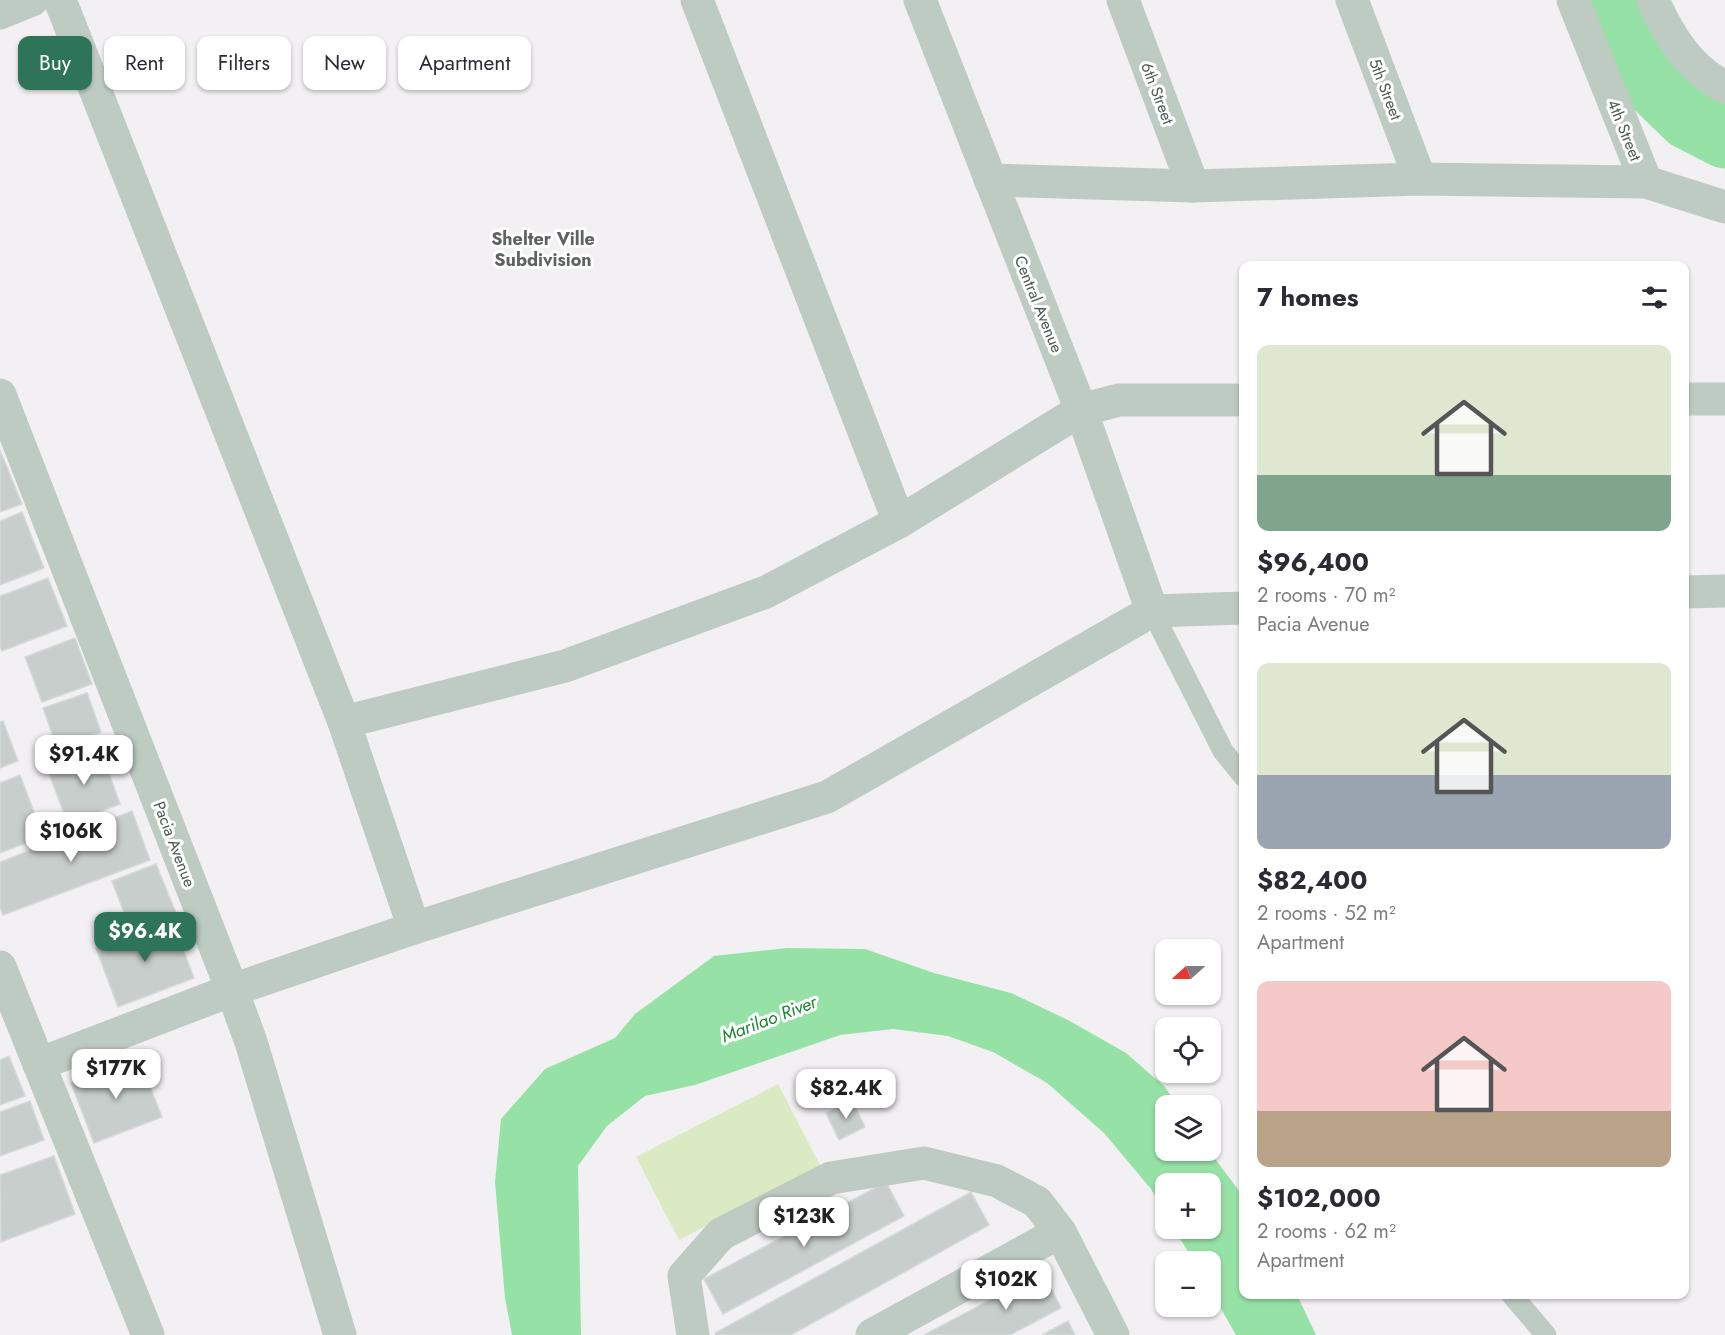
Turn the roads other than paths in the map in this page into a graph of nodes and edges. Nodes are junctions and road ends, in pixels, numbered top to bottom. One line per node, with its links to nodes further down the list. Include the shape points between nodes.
1 (32, 0): 9 (street)
2 (60, 0): 26 (street)
3 (698, 0): 21 (street)
4 (920, 0): 12 (street, Central Avenue)
5 (1123, 0): 14 (street, 6th Street)
6 (1352, 0): 11 (street, 5th Street)
7 (1573, 0): 13 (street, 4th Street)
8 (1653, 0): 10 (street, via 1667,28 1695,67)
9 (0, 13)
10 (1725, 87)
11 (1420, 179): 13 (street); 14 (street)
12 (990, 180): 14 (street); 20 (street, Central Avenue)
13 (1646, 182): 15 (street, 4th Street)
14 (1193, 186)
15 (1725, 207)
16 (0, 395): 30 (street, Pacia Avenue)
17 (1689, 399): 18 (street)
18 (1725, 399)
19 (1239, 400): 20 (street, via 1119,400)
20 (1081, 410): 21 (street); 25 (street, Central Avenue)
21 (899, 522): 26 (street, via 765,592 565,666)
22 (1725, 591): 23 (street)
23 (1689, 592)
24 (1239, 608): 25 (street)
25 (1152, 611): 27 (lane, via 1223,751); 28 (street, via 827,797)
26 (344, 722): 28 (street)
27 (1239, 771)
28 (414, 928): 30 (street)
29 (0, 967): 31 (street)
30 (232, 990): 31 (street); 35 (street, Pacia Avenue)
31 (39, 1064): 34 (street)
32 (1060, 1232): 36 (street, via 1037,1202 997,1181 924,1163 831,1178 721,1234 713,1243 684,1276); 37 (street); 38 (street)
33 (1515, 1299): 39 (lane)
34 (148, 1335)
35 (340, 1335)
36 (693, 1335)
37 (872, 1335)
38 (1113, 1335)
39 (1546, 1335)

